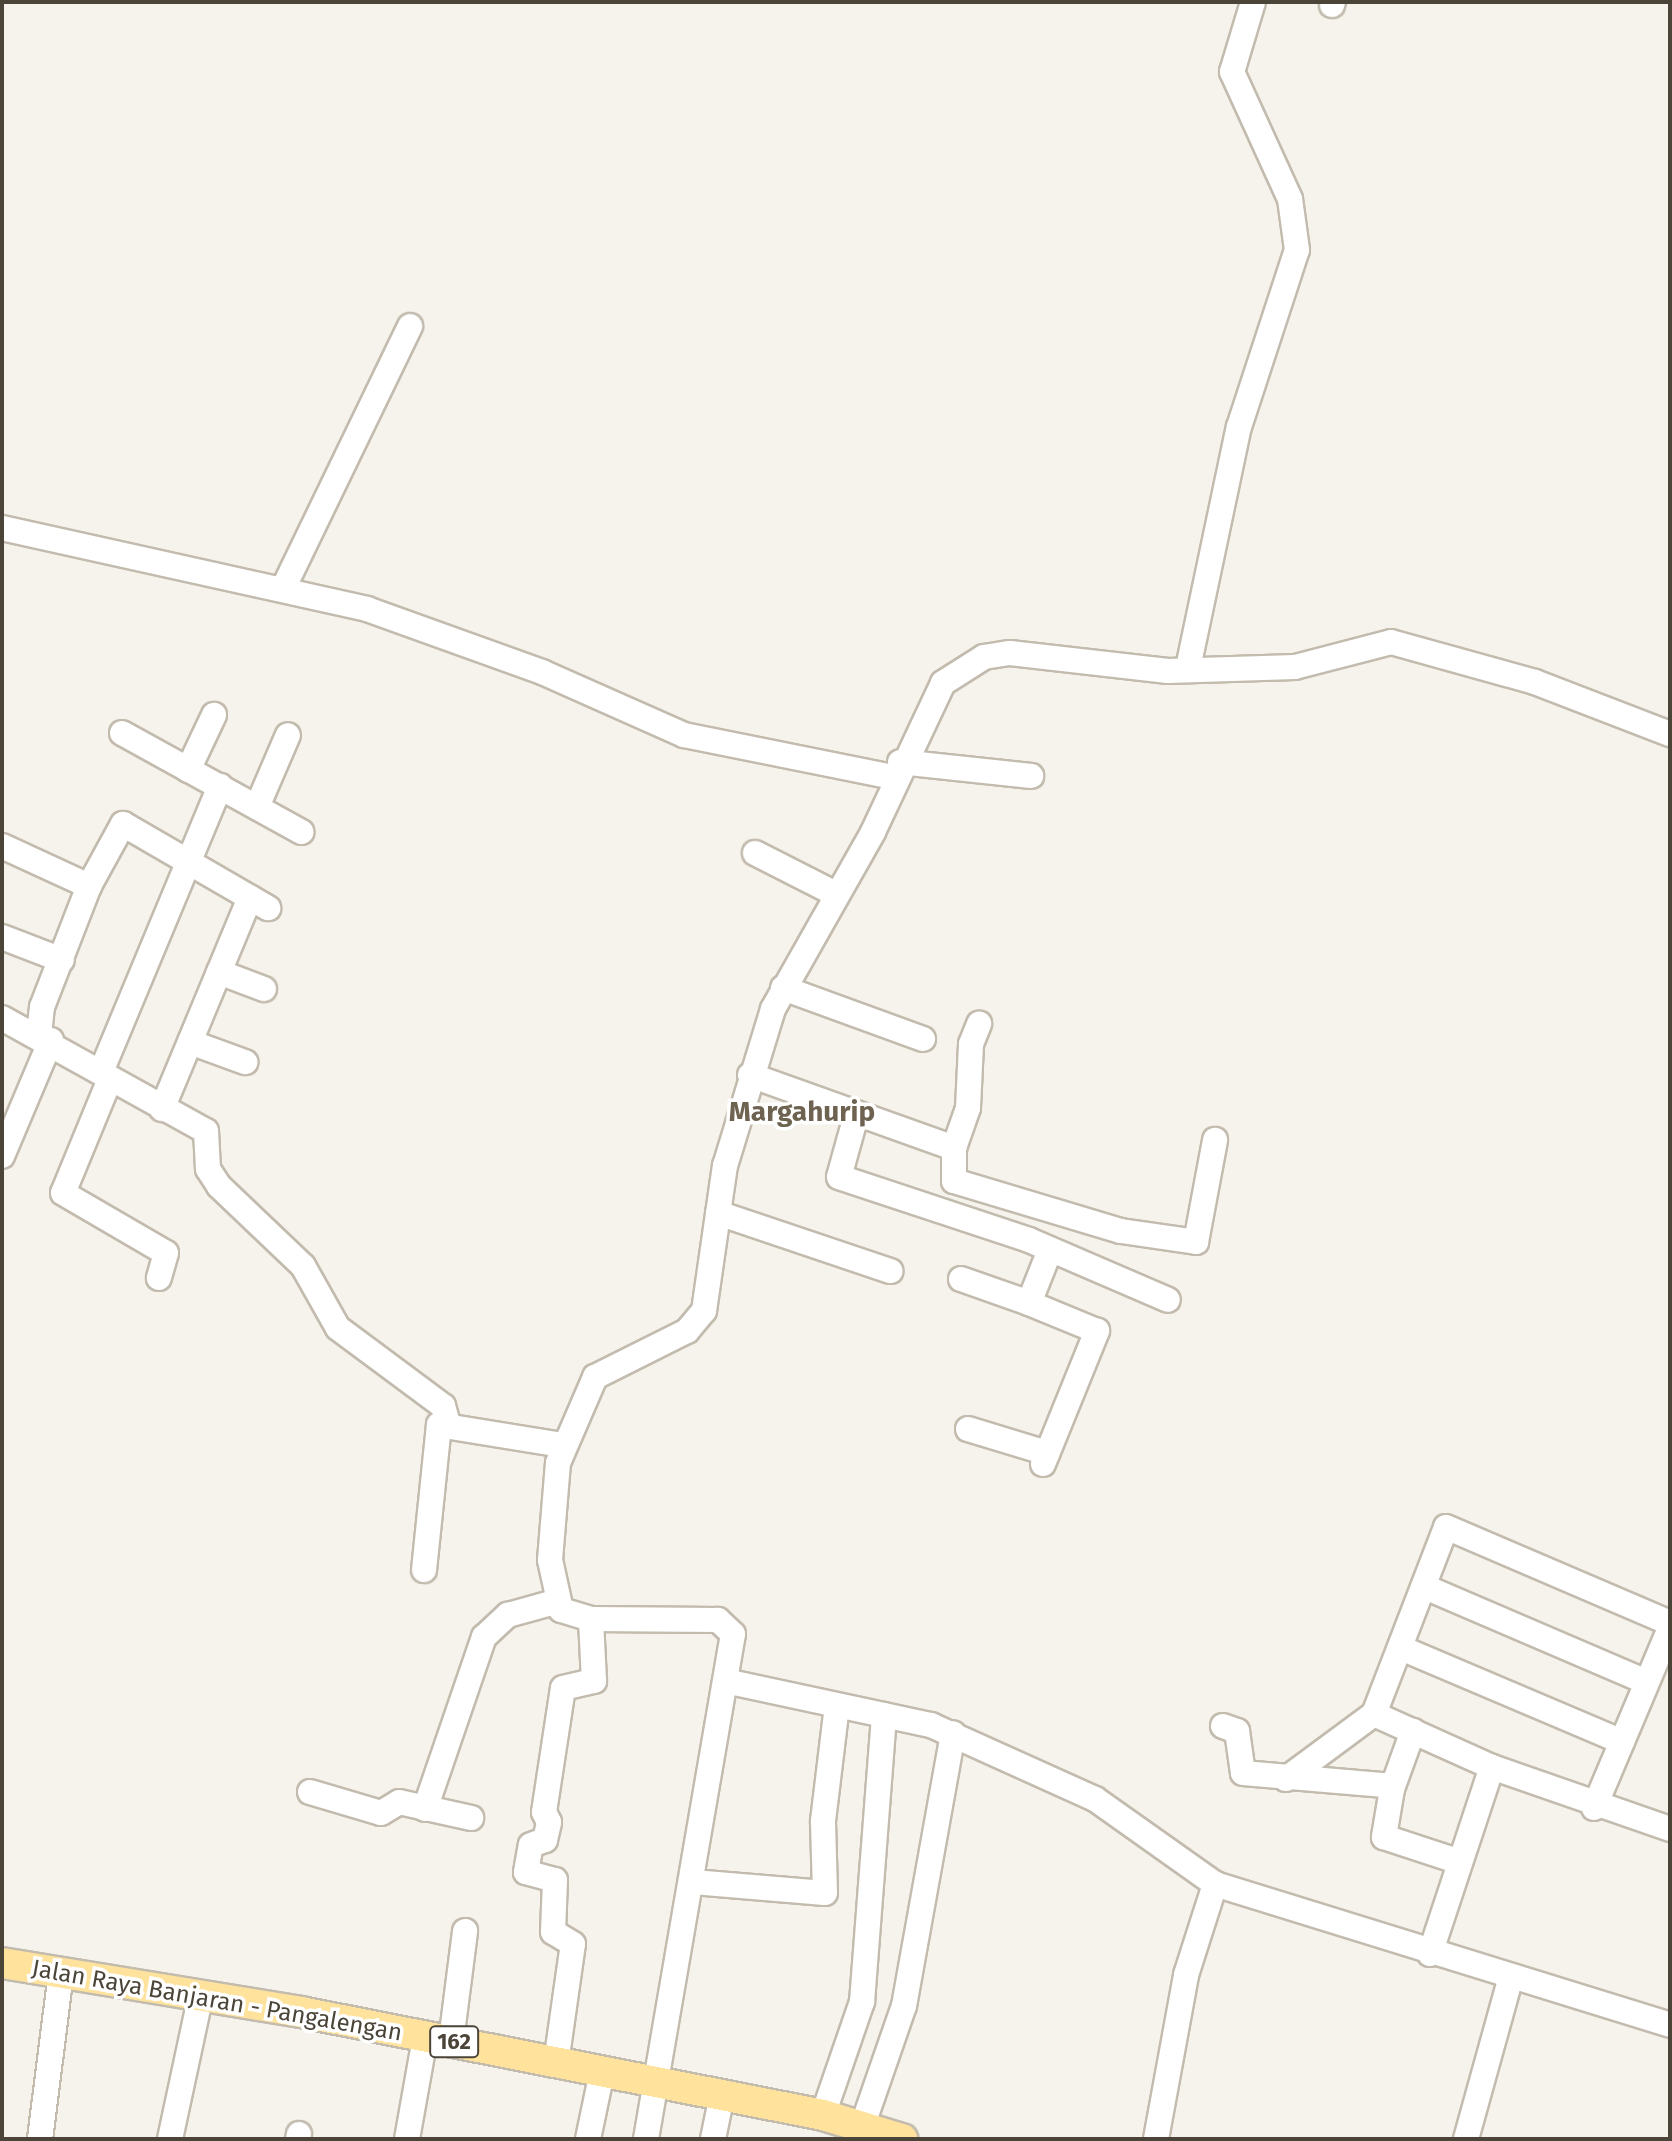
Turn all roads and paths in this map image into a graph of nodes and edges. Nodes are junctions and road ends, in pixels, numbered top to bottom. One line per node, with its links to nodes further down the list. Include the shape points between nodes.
1 (1253, 2): 5 (street, via 1233,81 1290,199 1297,250 1239,427)
2 (410, 326): 4 (street)
3 (2, 528): 4 (street, via 129,562)
4 (283, 589): 11 (street, via 390,615 684,735)
5 (1188, 668): 8 (street, via 1295,667 1391,642 1535,682); 11 (street, via 984,657 943,683)
6 (214, 715): 10 (street)
7 (122, 733): 10 (street)
8 (1670, 734)
9 (288, 735): 14 (street)
10 (188, 770): 13 (street)
11 (897, 770): 12 (street); 20 (street, via 873,832)
12 (1031, 776)
13 (220, 786): 14 (street); 18 (street)
14 (257, 807): 15 (street)
15 (301, 832)
16 (2, 846): 19 (street)
17 (755, 853): 20 (street)
18 (184, 859): 19 (street, via 123,824); 23 (street, via 259,903); 32 (street)
19 (89, 886): 22 (street)
20 (834, 893): 24 (street)
21 (2, 937): 22 (street)
22 (62, 960): 28 (street)
23 (219, 972): 25 (street); 30 (street)
24 (783, 988): 29 (street); 33 (street)
25 (264, 989)
26 (2, 1018): 28 (street)
27 (979, 1024): 38 (street, via 971,1044 968,1108)
28 (45, 1037): 32 (street); 34 (street)
29 (923, 1039)
30 (190, 1042): 31 (street); 35 (street)
31 (245, 1062)
32 (105, 1075): 35 (street); 43 (street, via 63,1193 166,1253)
33 (750, 1075): 36 (street); 40 (street)
34 (12, 1102): 39 (street)
35 (162, 1109): 47 (street, via 206,1131 208,1169 219,1186 303,1266 338,1328 443,1406)
36 (856, 1116): 38 (street); 41 (street, via 839,1177)
37 (1215, 1140): 38 (street, via 1196,1242 1121,1231 954,1181)
38 (954, 1148)
39 (2, 1156)
40 (718, 1213): 42 (street); 49 (street, via 711,1285 698,1321 595,1377)
41 (1050, 1250): 45 (street); 46 (street)
42 (890, 1271)
43 (159, 1278)
44 (961, 1279): 46 (street)
45 (1168, 1300)
46 (1029, 1303): 48 (street, via 1097,1331 1045,1458)
47 (444, 1426): 49 (street); 50 (street)
48 (968, 1429)
49 (563, 1445): 52 (street, via 550,1560)
50 (424, 1570)
51 (1425, 1587): 54 (street, via 1440,1536 1453,1526); 55 (street); 57 (street)
52 (555, 1602): 53 (street, via 568,1615); 70 (street, via 500,1618 484,1637)
53 (591, 1619): 56 (street, via 728,1624); 84 (street, via 594,1681 563,1688 544,1812 549,1822 545,1840 531,1845 526,1872 555,1880 553,1932 573,1944)
54 (1670, 1626): 57 (street)
55 (1401, 1648): 59 (street); 64 (street)
56 (730, 1682): 58 (street); 74 (street)
57 (1647, 1682): 64 (street)
58 (837, 1706): 60 (street); 74 (street, via 823,1821 825,1893)
59 (1374, 1714): 62 (street); 66 (street)
60 (884, 1715): 63 (street); 88 (street, via 862,2002)
61 (1223, 1726): 66 (street, via 1237,1731 1238,1769)
62 (1413, 1731): 65 (street); 67 (street)
63 (953, 1733): 75 (street, via 1095,1799); 89 (street, via 904,2006)
64 (1622, 1742): 69 (street)
65 (1492, 1767): 69 (street); 73 (street)
66 (1286, 1779): 67 (street)
67 (1392, 1789): 73 (street, via 1384,1837)
68 (310, 1792): 70 (street, via 381,1813 399,1802)
69 (1594, 1808): 72 (street)
70 (425, 1809): 71 (street)
71 (471, 1818)
72 (1670, 1829)
73 (1460, 1862): 77 (street)
74 (693, 1882): 86 (street)
75 (1215, 1884): 77 (street); 97 (street, via 1186,1975)
76 (465, 1931): 83 (street)
77 (1430, 1954): 80 (street)
78 (2, 1963): 79 (main road, Jalan Raya Banjaran - Pangalengan / 162)
79 (61, 1973): 81 (main road, Jalan Raya Banjaran - Pangalengan / 162); 90 (street)
80 (1511, 1977): 82 (street); 98 (street)
81 (201, 1994): 83 (main road, Jalan Raya Banjaran - Pangalengan / 162); 91 (street)
82 (1670, 2025)
83 (438, 2039): 84 (main road, Jalan Raya Banjaran - Pangalengan / 162); 92 (street)
84 (556, 2063): 85 (main road, Jalan Raya Banjaran - Pangalengan / 162)
85 (602, 2072): 86 (main road, Jalan Raya Banjaran - Pangalengan / 162); 93 (street)
86 (658, 2083): 87 (main road, Jalan Raya Banjaran - Pangalengan / 162); 94 (street)
87 (722, 2095): 88 (main road, Jalan Raya Banjaran - Pangalengan / 162); 95 (street)
88 (823, 2115): 89 (main road, Jalan Raya Banjaran - Pangalengan / 162)
89 (862, 2127): 96 (main road, Jalan Raya Banjaran - Pangalengan / 162)
90 (40, 2139)
91 (170, 2139)
92 (407, 2139)
93 (588, 2139)
94 (646, 2139)
95 (713, 2139)
96 (902, 2139)
97 (1156, 2139)
98 (1466, 2139)

